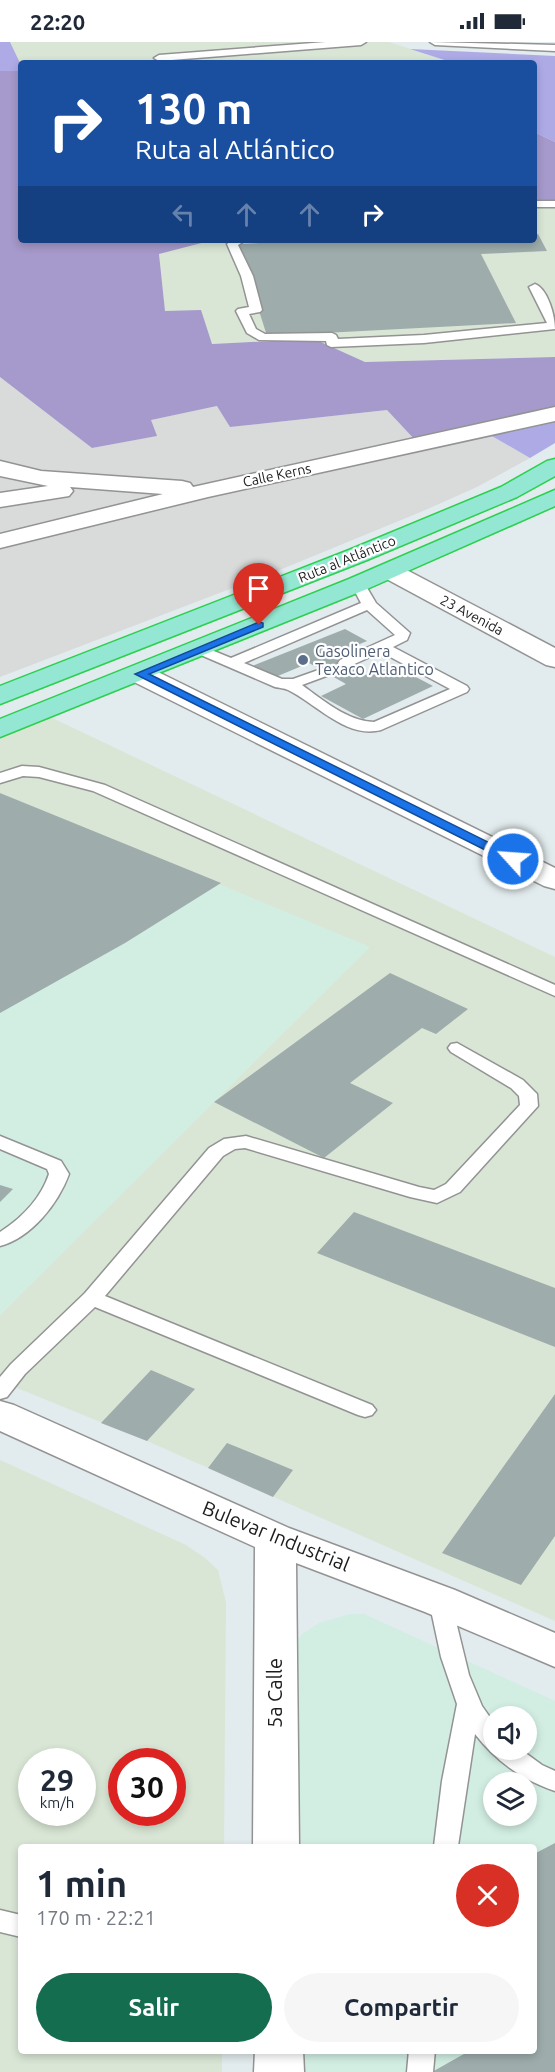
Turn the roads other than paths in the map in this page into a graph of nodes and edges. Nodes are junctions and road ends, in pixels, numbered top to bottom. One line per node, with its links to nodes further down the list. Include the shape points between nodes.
1 (361, 42): 4 (lane)
2 (435, 42): 3 (lane)
3 (555, 48)
4 (159, 58)
5 (537, 204): 6 (lane)
6 (555, 204)
7 (234, 243): 9 (lane, via 256,310 242,311 251,331 263,338 332,337 331,343 358,343)
8 (535, 287): 9 (lane)
9 (554, 326)
10 (555, 414): 14 (street, Calle Kerns)
11 (555, 466): 28 (highway, Ruta al Atlántico, via 509,492 358,555)
12 (0, 468): 13 (street, via 41,478)
13 (121, 482): 14 (street); 16 (street)
14 (208, 490): 17 (street, Calle Kerns)
15 (555, 497): 18 (highway, Ruta al Atlántico)
16 (0, 500)
17 (0, 541)
18 (390, 570): 19 (highway, Ruta al Atlántico); 22 (street, 23 Avenida)
19 (363, 595): 20 (lane, via 403,633 400,640); 21 (highway, Ruta al Atlántico); 23 (lane)
20 (383, 647): 24 (lane); 27 (lane, via 462,689 368,728)
21 (199, 650): 23 (lane); 26 (highway, Ruta al Atlántico)
22 (555, 659)
23 (231, 663): 27 (lane, via 280,684)
24 (345, 663)
25 (324, 672): 27 (lane)
26 (140, 674): 29 (highway, Ruta al Atlántico); 31 (street)
27 (290, 684)
28 (0, 696)
29 (0, 729)
30 (0, 778): 32 (lane, via 22,771 39,772 99,788)
31 (555, 880)
32 (555, 991)
33 (457, 1047): 36 (lane, via 517,1084 528,1094 529,1106 453,1188 437,1197 417,1193 246,1142 231,1143 216,1152)
34 (0, 1142): 35 (lane, via 54,1165 59,1174 57,1185 26,1223)
35 (0, 1240)
36 (92, 1298): 37 (lane, via 18,1369); 38 (lane)
37 (0, 1392)
38 (365, 1410)
39 (0, 1415): 40 (street, Bulevar Industrial)
40 (275, 1539): 41 (street, Bulevar Industrial); 47 (street, 5a Calle)
41 (440, 1601): 42 (street, Bulevar Industrial); 43 (lane)
42 (555, 1651)
43 (468, 1706): 44 (lane); 48 (lane)
44 (483, 1729)
45 (517, 1760): 46 (lane)
46 (555, 1781)
47 (276, 1844)
48 (446, 1844)
49 (0, 1921): 50 (lane)
50 (18, 1925)
51 (279, 2054): 53 (street)
52 (422, 2054): 54 (lane)
53 (279, 2072)
54 (420, 2072)

